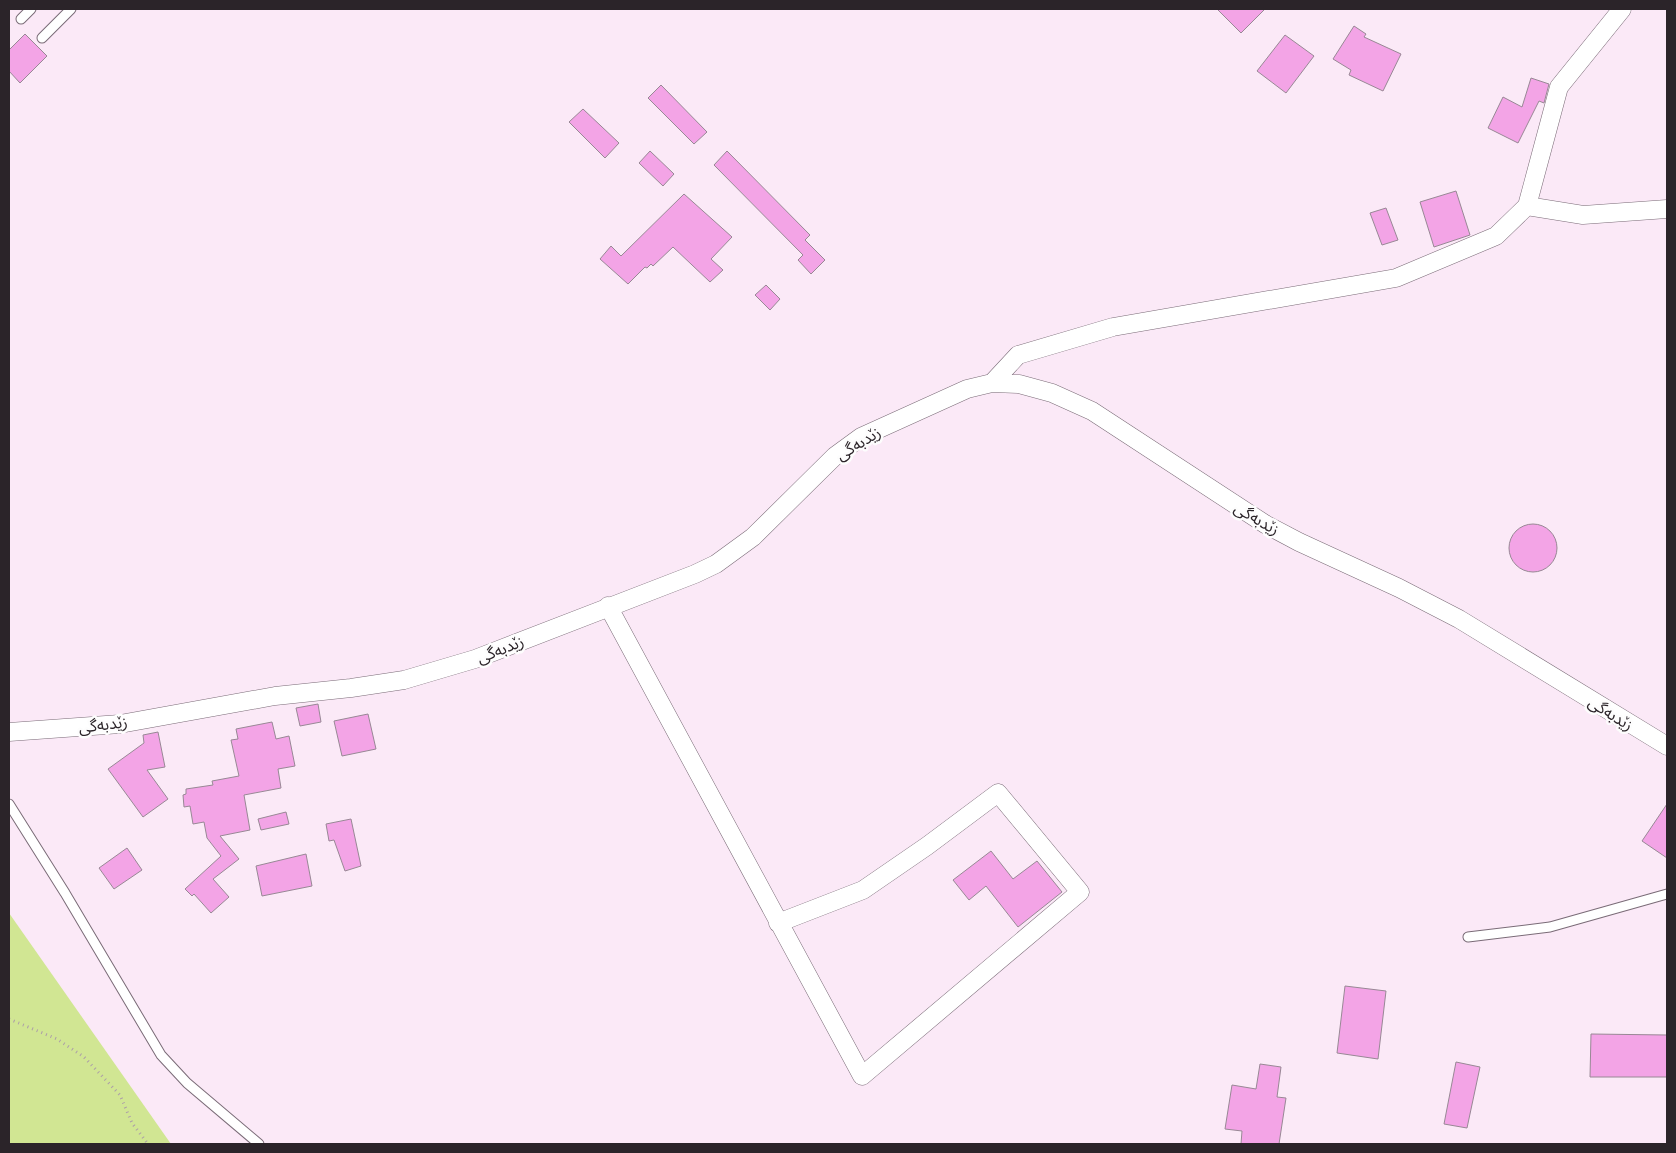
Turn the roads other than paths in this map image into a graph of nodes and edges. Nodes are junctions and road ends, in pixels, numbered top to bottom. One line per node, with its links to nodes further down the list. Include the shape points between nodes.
1 (31, 9): 4 (lane)
2 (70, 9): 5 (lane)
3 (1622, 9): 6 (street, via 1558,87)
4 (21, 19)
5 (42, 38)
6 (1527, 206): 7 (street, via 1583,215); 8 (street, via 1496,236 1396,278 1113,327 1018,355)
7 (1667, 209)
8 (992, 383): 9 (street, زێدبەگی, via 967,389 861,437 835,456 735,551 695,574); 11 (street, زێدبەگی, via 1032,387 1092,411 1265,524 1459,619)
9 (608, 606): 10 (street, زێدبەگی, via 475,659 404,680 275,696 120,724); 14 (street)
10 (9, 732)
11 (1667, 746)
12 (9, 804): 16 (lane, via 161,1055 194,1089)
13 (1667, 894): 15 (lane, via 1550,927)
14 (778, 923): 14 (street, via 862,1076 1080,892 998,793 863,890)
15 (1468, 936)
16 (259, 1144)

